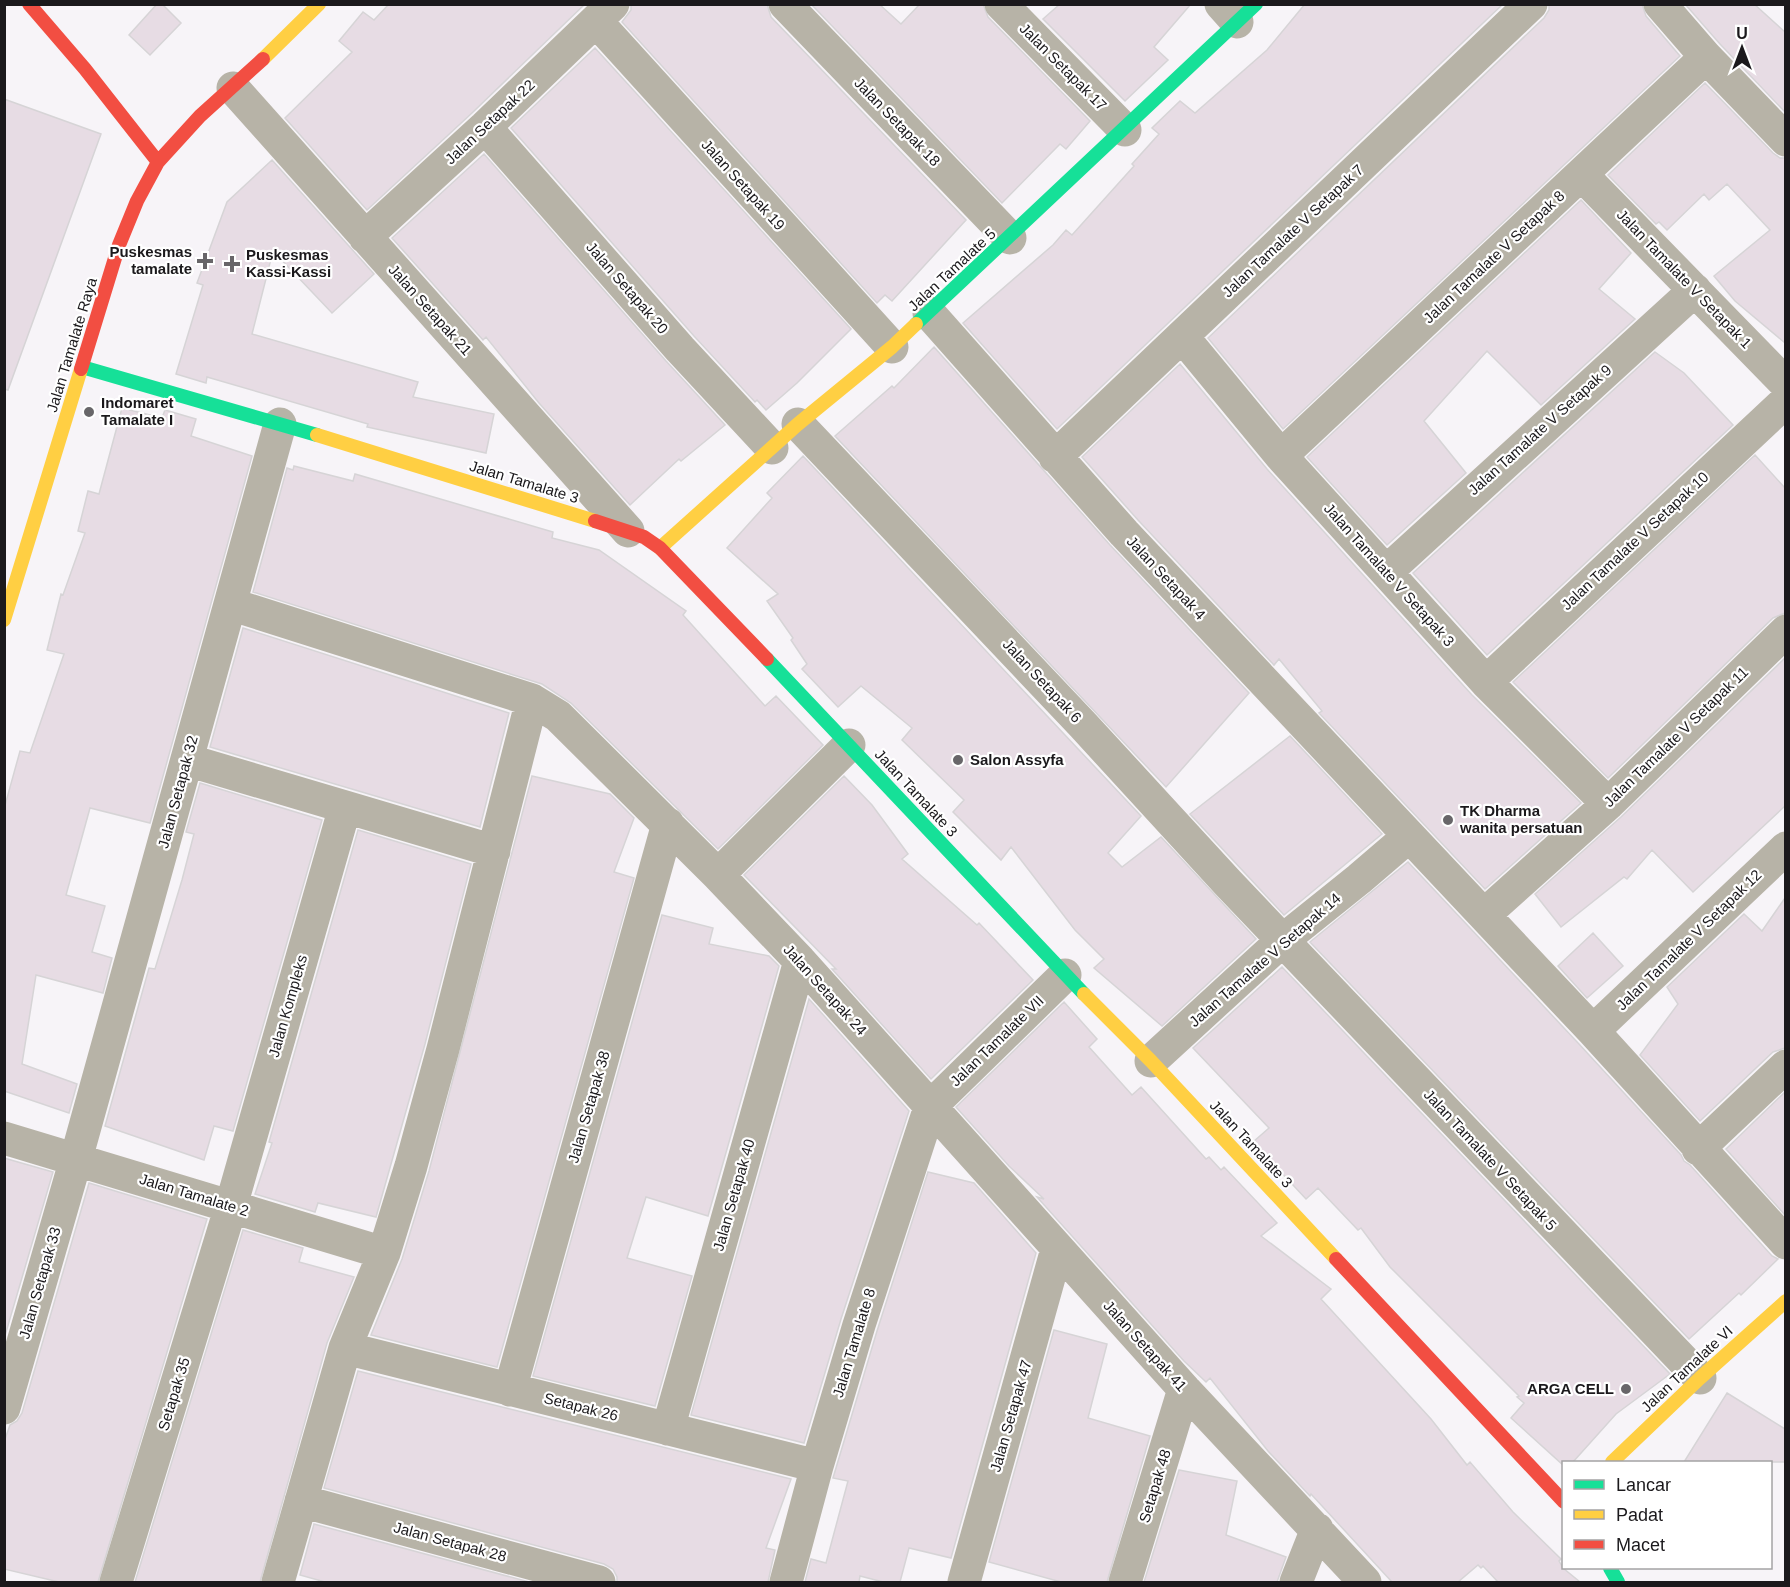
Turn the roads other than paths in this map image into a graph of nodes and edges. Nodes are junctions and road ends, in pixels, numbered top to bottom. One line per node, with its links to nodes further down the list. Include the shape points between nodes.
1 (29, 4): 14 (street)
2 (319, 4): 10 (street, Jalan Tamalate Raya)
3 (785, 4): 17 (street, Jalan Setapak 18)
4 (1000, 4): 12 (street, Jalan Setapak 17)
5 (1531, 4): 20 (street, Jalan Tamalate V Setapak 7)
6 (1660, 4): 9 (street)
7 (1238, 10): 12 (street, Jalan Tamalate 5)
8 (604, 13): 11 (street, Jalan Setapak 22); 21 (street, Jalan Setapak 19)
9 (1706, 57): 13 (street); 15 (street, Jalan Tamalate V Setapak 8)
10 (233, 88): 14 (street, Jalan Tamalate Raya, via 200,116); 16 (street, Jalan Setapak 21)
11 (485, 127): 16 (street, Jalan Setapak 22); 27 (street, Jalan Setapak 20)
12 (1125, 130): 17 (street, Jalan Tamalate 5)
13 (1785, 140)
14 (158, 162): 22 (street, Jalan Tamalate Raya, via 119,245)
15 (1582, 175): 18 (street, Jalan Tamalate V Setapak 1); 28 (street, Jalan Tamalate V Setapak 8)
16 (365, 237): 30 (street, Jalan Setapak 21)
17 (1010, 238): 19 (street, Jalan Tamalate 5)
18 (1695, 290): 23 (street, Jalan Tamalate V Setapak 1); 32 (street, Jalan Tamalate V Setapak 9)
19 (929, 313): 21 (street, Jalan Tamalate 5); 29 (street, Jalan Setapak 4)
20 (1182, 336): 28 (street, Jalan Tamalate V Setapak 3); 29 (street, Jalan Tamalate V Setapak 7)
21 (892, 348): 26 (street, Jalan Tamalate 5)
22 (82, 368): 25 (street, Jalan Tamalate 3); 33 (street, Jalan Tamalate Raya)
23 (1785, 384)
24 (1785, 401): 37 (street, Jalan Tamalate V Setapak 10)
25 (280, 424): 30 (street, Jalan Tamalate 3); 34 (street, Jalan Setapak 32)
26 (798, 424): 27 (street, Jalan Tamalate 5); 49 (street, Jalan Setapak 6)
27 (772, 448): 31 (street, Jalan Tamalate 5)
28 (1281, 456): 32 (street, Jalan Tamalate V Setapak 3)
29 (1055, 457): 44 (street, Jalan Setapak 4)
30 (628, 531): 31 (street, Jalan Tamalate 3)
31 (660, 548): 39 (street, Jalan Tamalate 3)
32 (1386, 572): 37 (street, Jalan Tamalate V Setapak 3)
33 (10, 580): 35 (street, Jalan Tamalate Raya)
34 (230, 604): 38 (street, Jalan Setapak 24); 40 (street, Jalan Setapak 32)
35 (4, 620)
36 (1785, 631): 41 (street, Jalan Tamalate V Setapak 11)
37 (1486, 682): 41 (street, Jalan Tamalate V Setapak 3)
38 (532, 700): 43 (street, Jalan Setapak 24, via 558,716); 46 (street)
39 (849, 745): 47 (street); 51 (street, Jalan Tamalate 3)
40 (187, 759): 42 (street); 58 (street, Jalan Setapak 32)
41 (1608, 804): 48 (street, Jalan Tamalate V Setapak 11)
42 (345, 807): 46 (street); 59 (street, Jalan Kompleks)
43 (668, 824): 47 (street, Jalan Setapak 24); 67 (street, Jalan Setapak 38)
44 (1408, 837): 48 (street, Jalan Setapak 4); 49 (street, Jalan Tamalate V Setapak 14)
45 (1785, 848): 52 (street, Jalan Tamalate V Setapak 12)
46 (494, 851): 62 (street, via 444,1049)
47 (718, 875): 50 (street, Jalan Setapak 24)
48 (1484, 915): 52 (street, Jalan Setapak 4)
49 (1283, 940): 53 (street, Jalan Tamalate V Setapak 14); 65 (street, Jalan Tamalate V Setapak 5)
50 (800, 962): 55 (street, Jalan Setapak 24); 69 (street, Jalan Setapak 40)
51 (1065, 975): 53 (street, Jalan Tamalate 3); 55 (street, Jalan Tamalate VII)
52 (1593, 1031): 57 (street, Jalan Setapak 4)
53 (1151, 1061): 73 (street, Jalan Tamalate 3)
54 (1785, 1066): 57 (street)
55 (930, 1107): 61 (street, Jalan Setapak 41); 71 (street, Jalan Tamalate 8)
56 (4, 1138): 58 (street, Jalan Tamalate 2)
57 (1698, 1149): 60 (street, Jalan Setapak 4)
58 (76, 1159): 59 (street, Jalan Tamalate 2); 68 (street, Jalan Setapak 33)
59 (231, 1206): 62 (street, Jalan Tamalate 2); 75 (street, Setapak 35)
60 (1785, 1243)
61 (1057, 1250): 66 (street, Jalan Setapak 41); 79 (street, Jalan Setapak 47)
62 (384, 1252): 64 (street)
63 (1785, 1301): 65 (street, Jalan Tamalate VI)
64 (345, 1348): 67 (street, Setapak 26); 72 (street)
65 (1700, 1378): 70 (street, Jalan Tamalate VI)
66 (1184, 1389): 74 (street, Jalan Setapak 41); 80 (street, Setapak 48)
67 (510, 1390): 69 (street, Setapak 26)
68 (4, 1408)
69 (668, 1429): 71 (street, Setapak 26)
70 (1613, 1461)
71 (817, 1466): 78 (street, Jalan Tamalate 8)
72 (301, 1501): 76 (street); 77 (street, Jalan Setapak 28)
73 (1562, 1501)
74 (1317, 1529): 81 (street); 82 (street, Jalan Setapak 41)
75 (116, 1582)
76 (278, 1582)
77 (599, 1582)
78 (786, 1582)
79 (964, 1582)
80 (1125, 1582)
81 (1296, 1582)
82 (1365, 1582)

